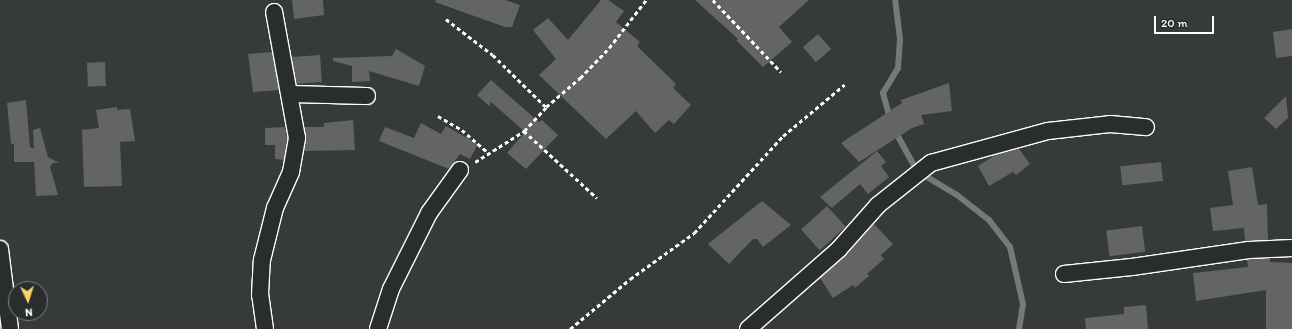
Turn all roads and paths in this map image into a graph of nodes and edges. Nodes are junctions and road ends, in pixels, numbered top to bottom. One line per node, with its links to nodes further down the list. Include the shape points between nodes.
1 (646, 0): 9 (path, via 604,53)
2 (713, 0): 5 (path)
3 (274, 12): 7 (street)
4 (446, 19): 9 (path, via 493,56)
5 (781, 72)
6 (844, 85): 22 (path, via 783,136 694,233 630,279)
7 (290, 94): 8 (street); 20 (street, via 297,138 291,172 275,208 262,260 260,295)
8 (367, 96)
9 (546, 107): 12 (path)
10 (438, 116): 13 (path, via 462,130)
11 (1146, 127): 23 (street, via 1110,124 1048,131 931,163 878,205 839,249)
12 (524, 131): 13 (path); 15 (path)
13 (490, 154): 14 (path)
14 (460, 170): 21 (street, via 429,213 391,289)
15 (596, 198)
16 (1292, 248): 18 (street, via 1249,250)
17 (0, 249): 19 (street)
18 (1064, 274)
19 (10, 329)
20 (265, 329)
21 (378, 329)
22 (570, 329)
23 (748, 329)

